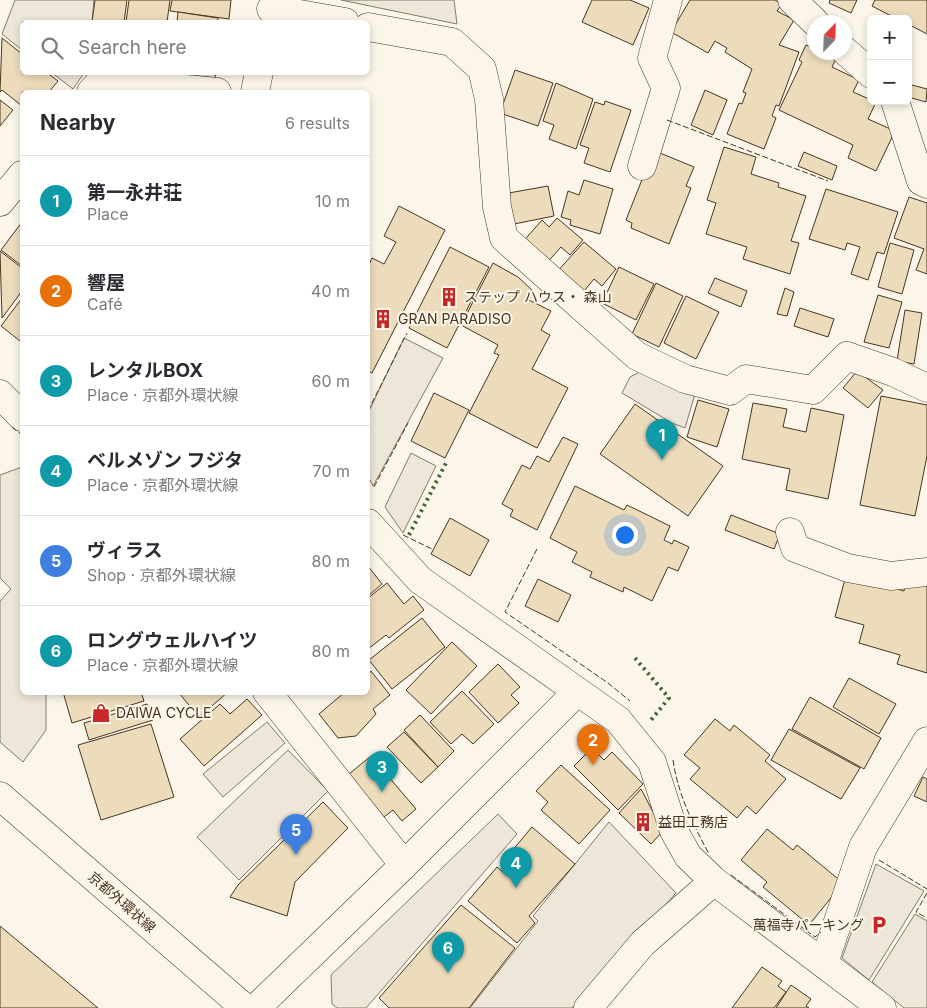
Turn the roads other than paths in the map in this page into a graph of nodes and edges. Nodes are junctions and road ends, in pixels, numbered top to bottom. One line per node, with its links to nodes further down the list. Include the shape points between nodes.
1 (668, 0): 14 (street, via 652,58 666,88)
2 (792, 0): 4 (street)
3 (269, 10): 5 (street)
4 (808, 15)
5 (332, 20)
6 (370, 27): 18 (street, via 452,42 482,69 489,99 497,207 504,238 637,356 685,379 730,391 746,379 813,390 847,356)
7 (852, 57): 8 (street)
8 (867, 70)
9 (258, 75): 12 (street)
10 (93, 90): 11 (street, via 101,80)
11 (198, 90)
12 (255, 90)
13 (896, 105): 16 (street, via 921,181)
14 (642, 166)
15 (20, 177): 17 (street)
16 (927, 184)
17 (0, 202)
18 (927, 388)
19 (0, 394): 20 (street)
20 (20, 414)
21 (370, 525): 24 (street, via 420,580)
22 (790, 532): 23 (street, via 795,548 848,568 891,576)
23 (927, 572)
24 (576, 692): 28 (street); 29 (street, via 618,720 652,762 674,831 688,856)
25 (269, 695): 28 (street)
26 (927, 742): 30 (street, via 862,848)
27 (0, 796): 31 (street, 京都外環状線)
28 (404, 865): 32 (street)
29 (714, 881): 30 (street); 33 (street, via 643,943)
30 (824, 963): 34 (street)
31 (245, 1008)
32 (256, 1008)
33 (588, 1008)
34 (882, 1008)

